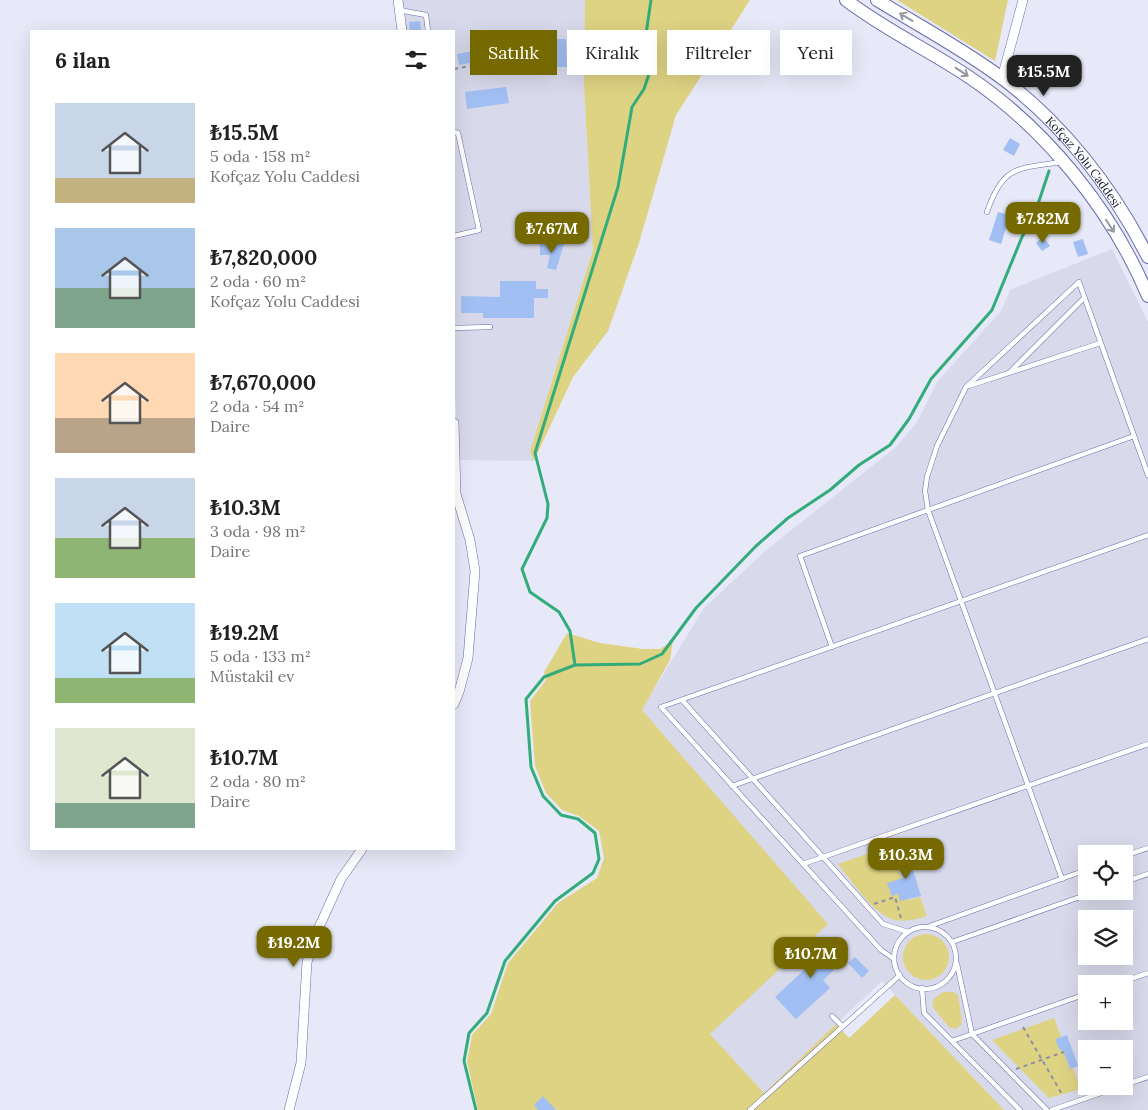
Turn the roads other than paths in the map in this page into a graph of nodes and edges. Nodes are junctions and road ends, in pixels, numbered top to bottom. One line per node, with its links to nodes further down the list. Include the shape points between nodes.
1 (398, 0): 5 (street)
2 (846, 0): 10 (main road, Kofçaz Yolu Caddesi, one-way to 10, via 1004,103)
3 (877, 0): 8 (main road, Kofçaz Yolu Caddesi, one-way to 3)
4 (1023, 0): 8 (street)
5 (399, 10): 6 (street); 7 (lane, via 426,15)
6 (402, 30)
7 (428, 30)
8 (1002, 78): 13 (main road, Kofçaz Yolu Caddesi, via 1079,153 1117,203)
9 (455, 132): 12 (lane, via 458,133 479,230)
10 (1063, 162): 11 (lane, via 1015,169 995,189); 14 (main road, Kofçaz Yolu Caddesi, one-way to 14, via 1116,234)
11 (987, 212)
12 (455, 236)
13 (1148, 257)
14 (1148, 296)
15 (1084, 298): 18 (lane); 19 (lane); 20 (lane, via 1079,282)
16 (490, 327): 17 (lane)
17 (455, 328)
18 (1100, 343): 19 (lane); 21 (lane)
19 (1010, 373): 20 (lane)
20 (966, 387): 24 (lane, via 937,446 927,477)
21 (1134, 436): 23 (lane); 24 (lane)
22 (455, 458): 31 (street, via 456,494 475,570 468,658)
23 (1148, 475)
24 (928, 510): 26 (lane); 28 (lane, via 800,556)
25 (1148, 535): 26 (lane)
26 (961, 601): 28 (lane); 29 (lane)
27 (1148, 639): 29 (lane)
28 (832, 647): 30 (lane)
29 (994, 693): 33 (lane); 35 (lane)
30 (682, 700): 33 (lane); 34 (lane, via 661,707)
31 (455, 702)
32 (1148, 744): 35 (lane)
33 (753, 779): 34 (lane); 39 (lane)
34 (732, 786): 40 (lane)
35 (1028, 786): 39 (lane); 43 (lane)
36 (1148, 848): 38 (lane)
37 (361, 850): 63 (street, via 341,879 307,962 301,1063)
38 (1133, 853)
39 (823, 857): 40 (lane); 47 (lane, via 883,924)
40 (803, 864): 49 (lane, via 881,950)
41 (1078, 873): 43 (lane)
42 (1148, 874): 44 (lane)
43 (1062, 879): 46 (lane)
44 (1133, 879)
45 (1078, 898): 48 (lane)
46 (929, 927): 47 (lane); 48 (lane, via 938,929)
47 (906, 931): 49 (lane, via 895,949)
48 (952, 942): 50 (lane)
49 (894, 959): 52 (lane)
50 (956, 961): 54 (lane, via 954,970 941,984); 58 (lane)
51 (1148, 973): 53 (lane)
52 (900, 974): 54 (lane, via 911,985); 57 (lane)
53 (1133, 978)
54 (922, 988): 59 (lane, via 924,1012)
55 (1078, 997): 58 (lane)
56 (832, 1016): 57 (lane)
57 (842, 1026): 64 (lane)
58 (972, 1034): 59 (lane); 66 (lane)
59 (952, 1041): 65 (lane)
60 (1148, 1077): 61 (lane)
61 (1133, 1082)
62 (1096, 1095): 67 (lane)
63 (289, 1110)
64 (750, 1110)
65 (1020, 1110)
66 (1047, 1110)
67 (1052, 1110)

